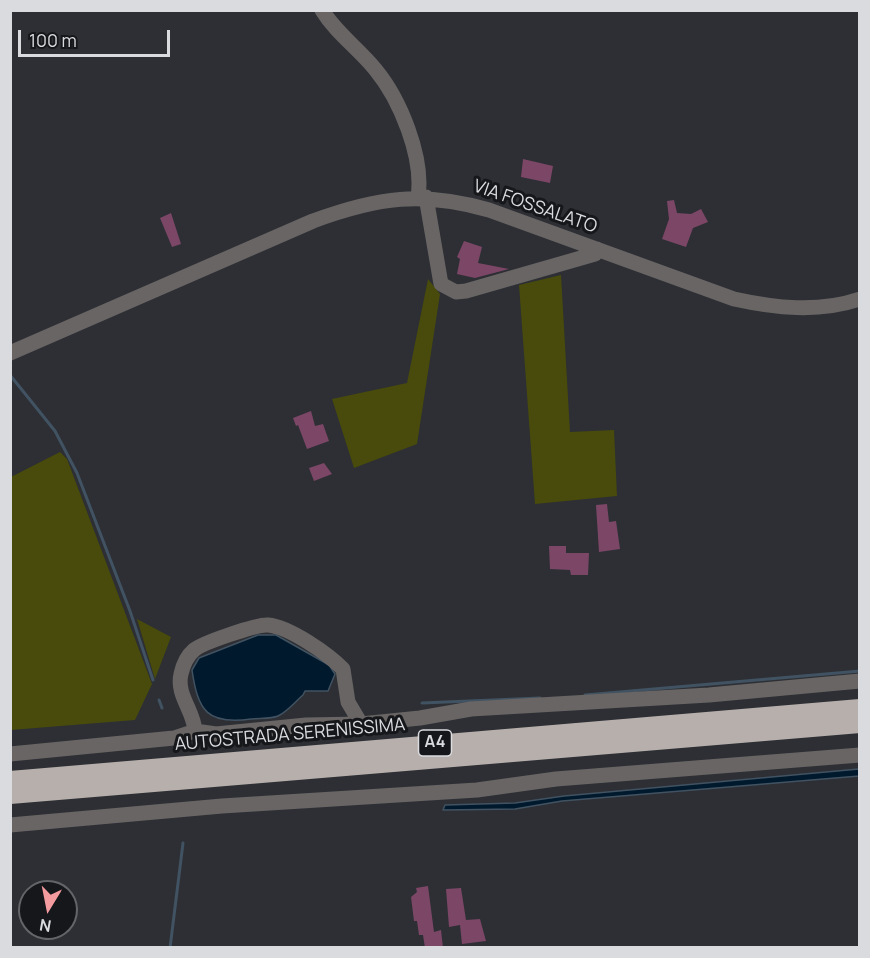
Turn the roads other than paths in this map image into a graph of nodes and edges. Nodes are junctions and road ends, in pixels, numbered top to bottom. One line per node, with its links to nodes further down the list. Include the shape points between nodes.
1 (322, 10): 2 (street, via 387,84 400,109 417,161)
2 (422, 197): 3 (street, VIA FOSSALATO, via 459,201); 3 (street, via 441,284 456,292 595,254); 5 (street, VIA FOSSALATO, via 355,206)
3 (597, 249): 4 (street, VIA FOSSALATO, via 734,299 766,306 805,308)
4 (860, 299)
5 (10, 353)
6 (860, 681): 8 (street, via 709,695 471,708)
7 (860, 708): 13 (highway, AUTOSTRADA SERENISSIMA / A4)
8 (361, 724): 10 (street, via 216,734); 10 (street, via 348,702 343,669 319,648 269,625 195,648 186,660 180,675 181,691)
9 (860, 724): 14 (highway, AUTOSTRADA SERENISSIMA / A4)
10 (195, 731): 11 (street, via 174,738)
11 (10, 754)
12 (860, 755): 15 (street, via 556,779 477,790 222,806)
13 (10, 780)
14 (10, 795)
15 (10, 825)

